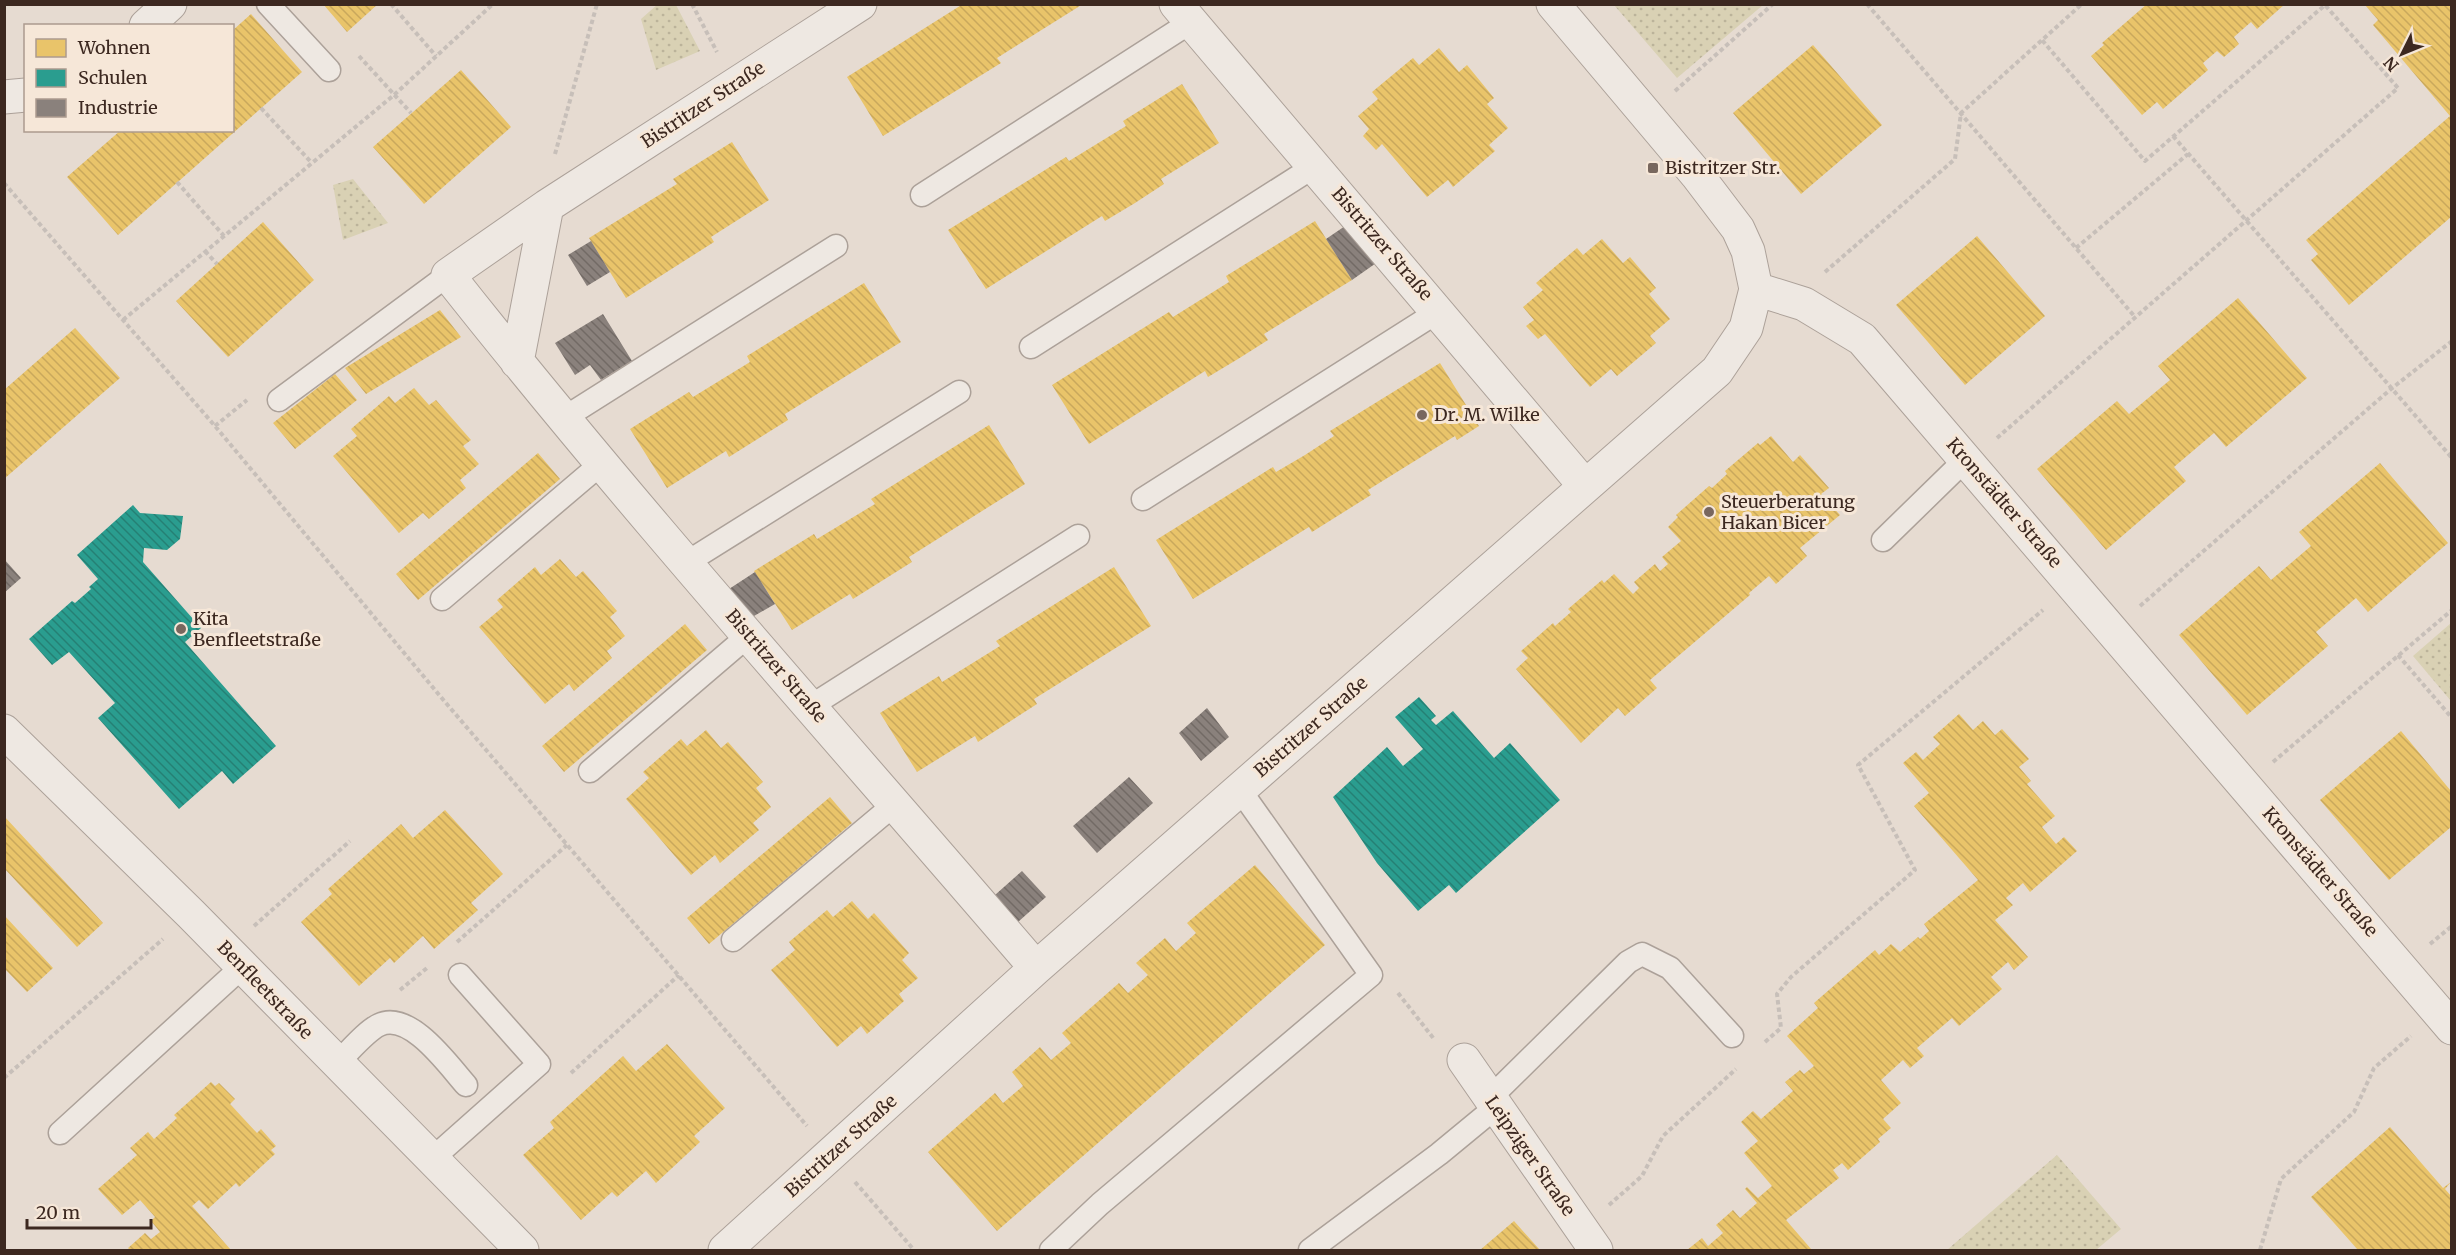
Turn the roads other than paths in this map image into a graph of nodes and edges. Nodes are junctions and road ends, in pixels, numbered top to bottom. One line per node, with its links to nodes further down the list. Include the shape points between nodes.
1 (170, 4): 6 (street)
2 (268, 4): 7 (lane)
3 (860, 4): 12 (street, Bistritzer Straße)
4 (1553, 4): 15 (street, via 1725,208 1748,251)
5 (1183, 14): 10 (street, Bistritzer Straße); 11 (lane)
6 (148, 24)
7 (329, 70)
8 (24, 95): 9 (street)
9 (4, 97)
10 (1315, 166): 16 (street, Bistritzer Straße); 17 (lane)
11 (922, 195)
12 (552, 202): 14 (street, Bistritzer Straße); 18 (street)
13 (836, 246): 21 (lane)
14 (448, 275): 18 (street, Bistritzer Straße); 20 (lane)
15 (1756, 289): 22 (street, Kronstädter Straße, via 1832,318 1862,339); 24 (street, Bistritzer Straße, via 1746,328 1717,370)
16 (1439, 311): 24 (street, Bistritzer Straße); 25 (lane)
17 (1031, 347)
18 (517, 362): 21 (street, Bistritzer Straße)
19 (959, 392): 28 (lane)
20 (279, 400)
21 (564, 418): 23 (street, Bistritzer Straße)
22 (1968, 460): 27 (lane); 40 (street, Kronstädter Straße)
23 (602, 463): 28 (street, Bistritzer Straße); 29 (lane)
24 (1585, 486): 34 (street, Bistritzer Straße)
25 (1143, 499)
26 (1078, 536): 31 (lane)
27 (1883, 540)
28 (686, 563): 30 (street, Bistritzer Straße)
29 (442, 599)
30 (749, 634): 31 (street, Bistritzer Straße); 33 (lane)
31 (811, 706): 35 (street, Bistritzer Straße)
32 (4, 731): 37 (street, Benfleetstraße)
33 (591, 771)
34 (1240, 790): 38 (street, Bistritzer Straße); 51 (lane, via 1371,975 1100,1204)
35 (895, 804): 36 (lane); 38 (street, Bistritzer Straße)
36 (733, 940)
37 (234, 959): 43 (street, Benfleetstraße); 46 (lane)
38 (1036, 968): 50 (street, Bistritzer Straße)
39 (460, 975): 47 (lane, via 539,1064)
40 (2445, 1020)
41 (1732, 1036): 45 (lane, via 1670,968 1642,954 1628,962)
42 (1464, 1060): 45 (street, Leipziger Straße)
43 (337, 1063): 44 (lane, via 379,1025 394,1023 410,1028 426,1041); 47 (street, Benfleetstraße)
44 (466, 1085)
45 (1493, 1103): 48 (street, Leipziger Straße); 52 (lane, via 1439,1154)
46 (60, 1133)
47 (432, 1159): 49 (street, Benfleetstraße)
48 (1589, 1240)
49 (522, 1251)
50 (725, 1251)
51 (1051, 1251)
52 (1310, 1251)

